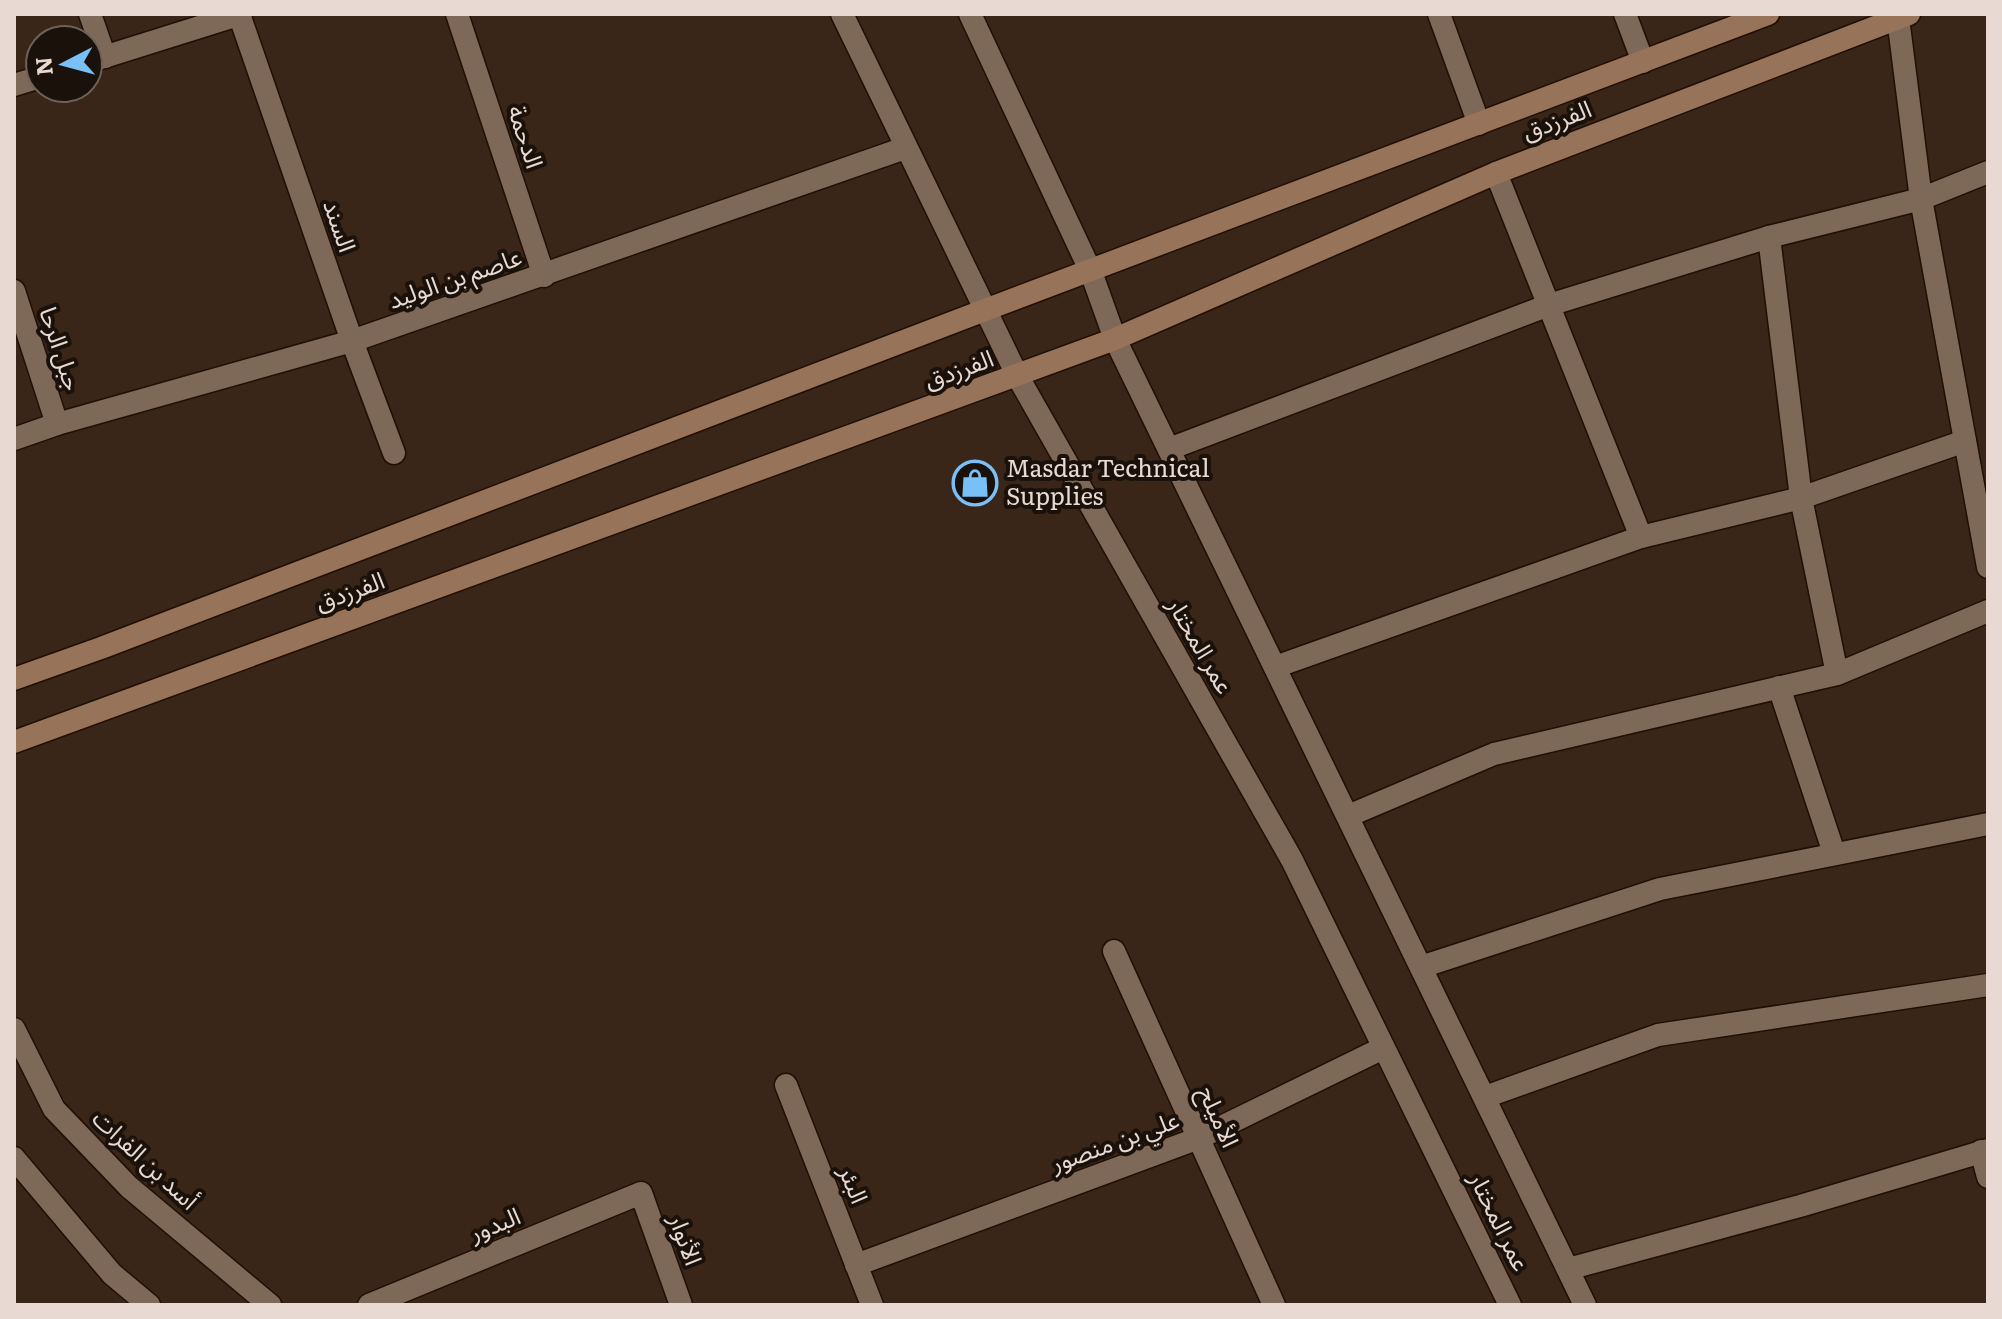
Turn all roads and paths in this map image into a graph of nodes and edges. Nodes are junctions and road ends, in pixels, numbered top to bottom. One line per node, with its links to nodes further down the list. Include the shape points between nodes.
1 (240, 14): 9 (street); 23 (street, السند)
2 (457, 14): 18 (street, الدحمة)
3 (842, 14): 12 (street, عمر المختار)
4 (972, 14): 17 (street, عمر المختار)
5 (1439, 14): 11 (street)
6 (1625, 14): 10 (street)
7 (1768, 14): 10 (main road, الفرزدق)
8 (1904, 16): 14 (main road, الفرزدق); 15 (street)
9 (104, 57)
10 (1643, 62): 11 (main road, الفرزدق)
11 (1479, 124): 17 (main road, الفرزدق)
12 (905, 148): 18 (street, عاصم بن الوليد); 21 (street, عمر المختار)
13 (1988, 172): 15 (street)
14 (1496, 173): 20 (street); 22 (main road, الفرزدق)
15 (1921, 199): 16 (street); 27 (street)
16 (1769, 237): 20 (street); 30 (street)
17 (1091, 272): 21 (main road, الفرزدق); 22 (street, عمر المختار)
18 (544, 276): 23 (street, عاصم بن الوليد)
19 (14, 291): 25 (street, جبل الرحا)
20 (1549, 305): 28 (street); 31 (street)
21 (985, 310): 24 (street, عمر المختار); 36 (main road, الفرزدق)
22 (1115, 339): 24 (main road, الفرزدق); 28 (street, عمر المختار)
23 (352, 341): 25 (street, عاصم بن الوليد); 29 (street, السند)
24 (1018, 377): 38 (main road, الفرزدق); 46 (street, عمر المختار, via 1292,860)
25 (57, 424): 26 (street, عاصم بن الوليد)
26 (14, 439)
27 (1965, 441): 30 (street); 32 (street)
28 (1169, 449): 34 (street, عمر المختار)
29 (394, 453)
30 (1801, 498): 31 (street); 35 (street)
31 (1641, 537): 34 (street)
32 (1988, 567)
33 (1988, 611): 35 (street)
34 (1275, 667): 39 (street, عمر المختار)
35 (1837, 674): 37 (street)
36 (14, 679)
37 (1779, 687): 39 (street, via 1494,754); 41 (street)
38 (14, 742)
39 (1348, 816): 43 (street, عمر المختار)
40 (1988, 824): 41 (street)
41 (1834, 853): 43 (street, via 1660,889)
42 (1114, 951): 49 (street, الأميلح)
43 (1421, 967): 48 (street, عمر المختار)
44 (1988, 985): 48 (street, via 1658,1035)
45 (14, 1029): 57 (street, أسد بن الفرات, via 54,1109 129,1187)
46 (1383, 1048): 49 (street, علي بن منصور); 62 (street, عمر المختار)
47 (786, 1085): 54 (street, البئر)
48 (1485, 1097): 55 (street, عمر المختار)
49 (1199, 1138): 54 (street, علي بن منصور); 61 (street, الأميلح)
50 (1985, 1150): 52 (street); 55 (street)
51 (14, 1158): 56 (street, via 112,1274)
52 (1988, 1177)
53 (641, 1193): 58 (street, البدور); 59 (street, الأنوار)
54 (856, 1265): 60 (street, البئر)
55 (1568, 1269): 63 (street, عمر المختار)
56 (149, 1305)
57 (270, 1305)
58 (369, 1305)
59 (681, 1305)
60 (872, 1305)
61 (1274, 1305)
62 (1509, 1305)
63 (1585, 1305)

